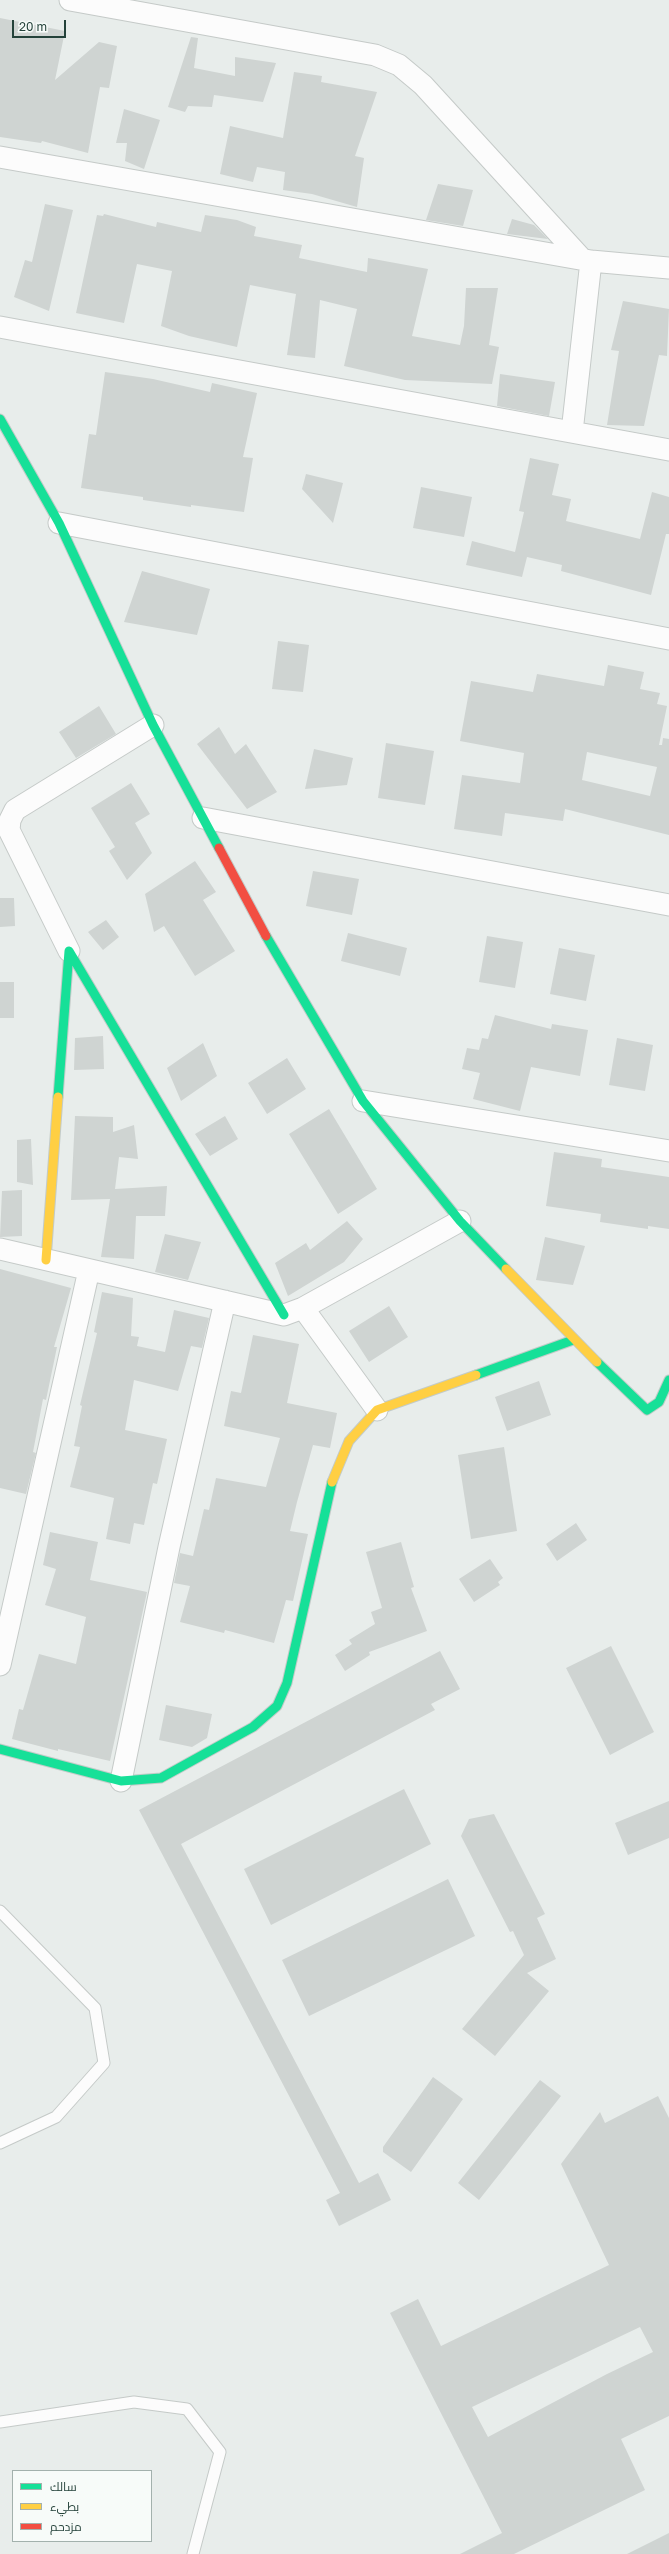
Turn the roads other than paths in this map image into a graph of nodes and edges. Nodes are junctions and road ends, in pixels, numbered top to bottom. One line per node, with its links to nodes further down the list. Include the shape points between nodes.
1 (70, 0): 3 (street, via 375,55 399,65 423,86)
2 (0, 157): 3 (street)
3 (586, 260): 4 (street); 7 (street)
4 (669, 268)
5 (0, 326): 7 (street)
6 (0, 419): 9 (street)
7 (572, 432): 8 (street)
8 (669, 450)
9 (59, 524): 10 (street); 11 (street)
10 (669, 639)
11 (153, 725): 12 (street); 14 (street, via 15,810 10,820 9,830)
12 (204, 818): 13 (street); 15 (street, via 285,971)
13 (669, 905)
14 (69, 951): 19 (street); 22 (street)
15 (363, 1101): 16 (street); 17 (street)
16 (669, 1151)
17 (460, 1221): 22 (street); 23 (street)
18 (0, 1249): 19 (street)
19 (46, 1260): 20 (street)
20 (89, 1270): 21 (street); 26 (street)
21 (225, 1301): 22 (street); 28 (street, via 169,1547)
22 (294, 1311): 25 (street)
23 (573, 1340): 24 (street, via 647,1410 661,1400); 25 (street)
24 (669, 1380)
25 (377, 1410): 28 (street, via 353,1433 343,1450 333,1480 287,1683 277,1706 253,1727 161,1778)
26 (0, 1665)
27 (0, 1749): 28 (street)
28 (121, 1781)
29 (0, 1911): 30 (lane, via 95,2008 104,2063 56,2117)
30 (0, 2143)
31 (0, 2422): 32 (lane, via 134,2402 187,2409 220,2452)
32 (193, 2554)

